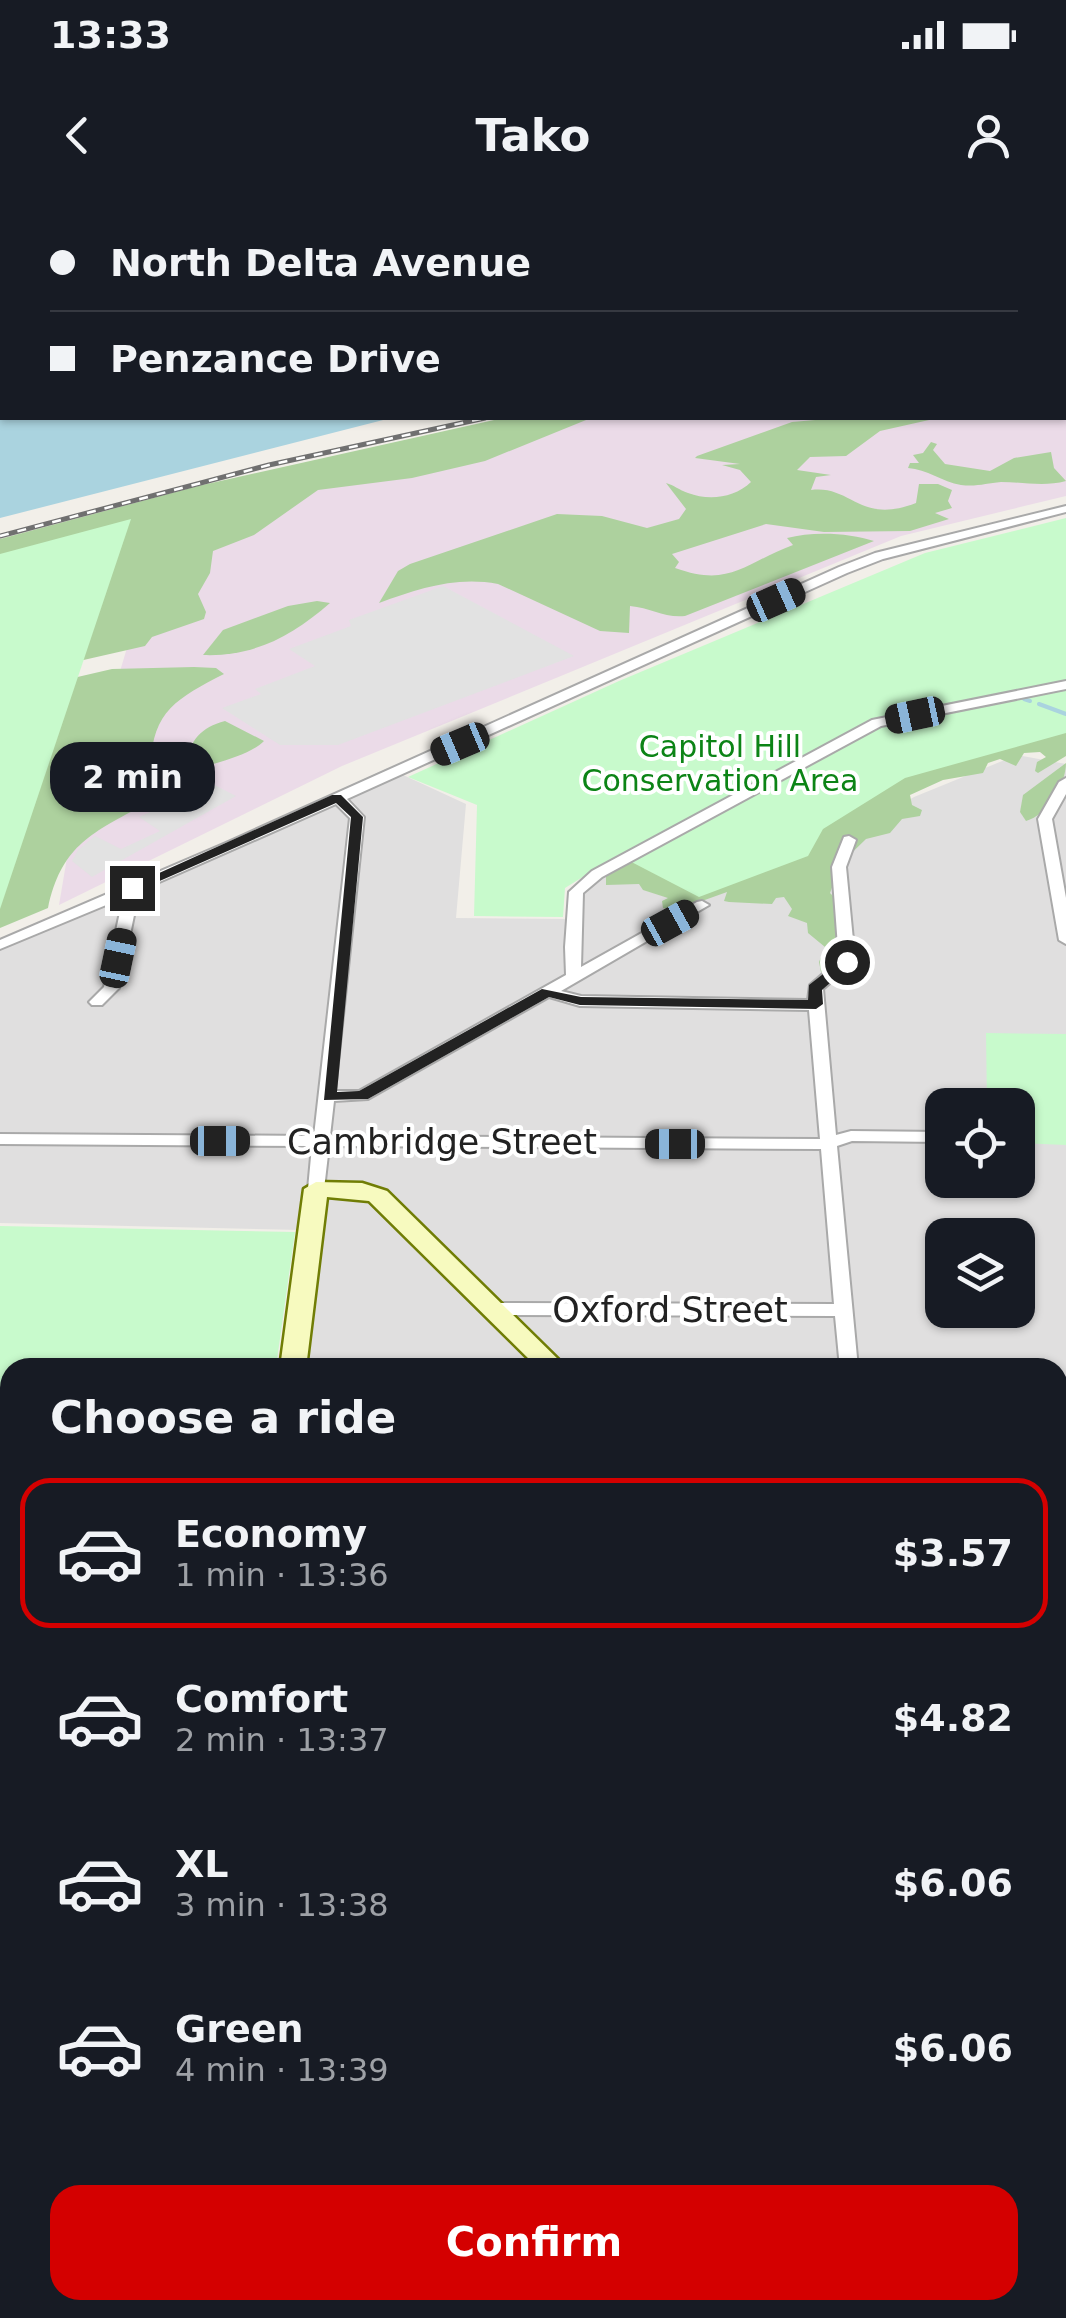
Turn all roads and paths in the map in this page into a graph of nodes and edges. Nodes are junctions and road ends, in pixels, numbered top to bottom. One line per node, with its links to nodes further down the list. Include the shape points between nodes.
1 (1066, 509): 4 (street, via 843,570)
2 (1066, 684): 11 (street, via 877,723 597,874 576,892)
3 (1066, 782): 6 (street, via 1045,819)
4 (337, 798): 7 (street); 15 (street, via 357,817)
5 (849, 840): 14 (street, via 839,867 847,962 814,988)
6 (1060, 866): 9 (street)
7 (132, 888): 10 (street); 13 (street, via 111,988)
8 (702, 905): 11 (street)
9 (1066, 940)
10 (0, 945)
11 (574, 976): 12 (street)
12 (548, 992): 14 (street, via 580,1001); 15 (street, via 362,1096)
13 (97, 1002)
14 (816, 1004): 19 (street)
15 (329, 1096): 18 (street)
16 (925, 1137): 19 (street, Cambridge Street, via 851,1136)
17 (0, 1140): 18 (street, Cambridge Street)
18 (323, 1142): 19 (street, Cambridge Street); 20 (street)
19 (828, 1144): 22 (street)
20 (316, 1189): 21 (street, via 378,1196); 23 (street)
21 (498, 1309): 22 (street, Oxford Street); 24 (street)
22 (842, 1310): 25 (street)
23 (294, 1358)
24 (545, 1358)
25 (847, 1358)

